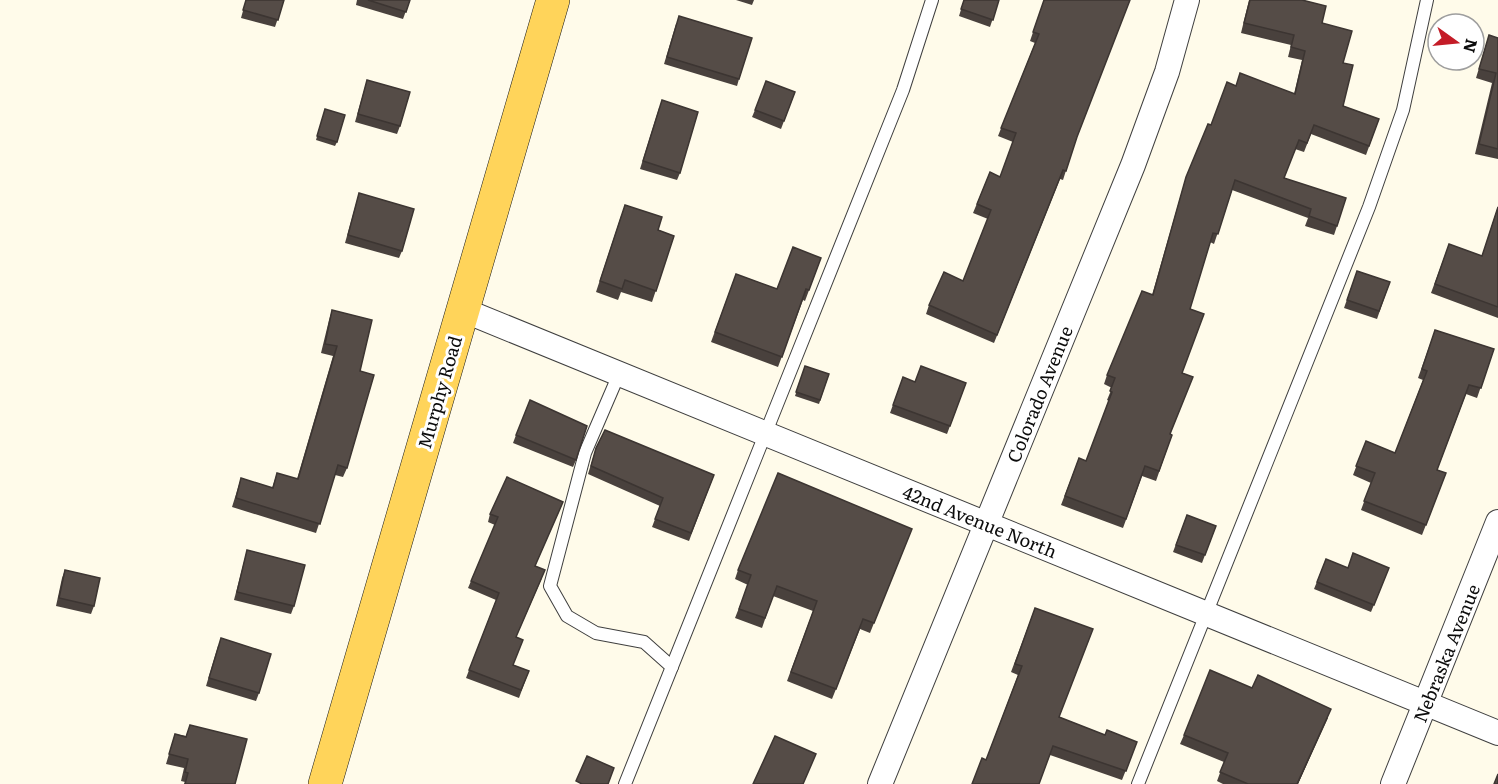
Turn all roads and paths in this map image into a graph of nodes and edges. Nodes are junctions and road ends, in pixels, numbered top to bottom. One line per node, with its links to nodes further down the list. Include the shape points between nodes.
1 (553, 0): 5 (main road, Murphy Road)
2 (932, 0): 7 (lane, via 903,90)
3 (1187, 0): 9 (street, Colorado Avenue, via 1167,72 1133,165)
4 (1427, 0): 10 (lane, via 1403,110 1369,207)
5 (463, 310): 6 (street, 42nd Avenue North); 14 (main road, Murphy Road)
6 (619, 374): 7 (street, 42nd Avenue North); 11 (lane, via 585,453 550,586 567,616 596,633 644,642)
7 (767, 434): 9 (street, 42nd Avenue North); 11 (lane)
8 (1498, 522): 12 (street, Nebraska Avenue)
9 (985, 523): 10 (street, 42nd Avenue North); 16 (street, Colorado Avenue)
10 (1206, 613): 12 (street, 42nd Avenue North); 17 (lane)
11 (672, 667): 15 (lane)
12 (1426, 702): 13 (street, 42nd Avenue North); 18 (street, Nebraska Avenue)
13 (1498, 733)
14 (325, 784)
15 (625, 784)
16 (880, 784)
17 (1138, 784)
18 (1393, 784)

